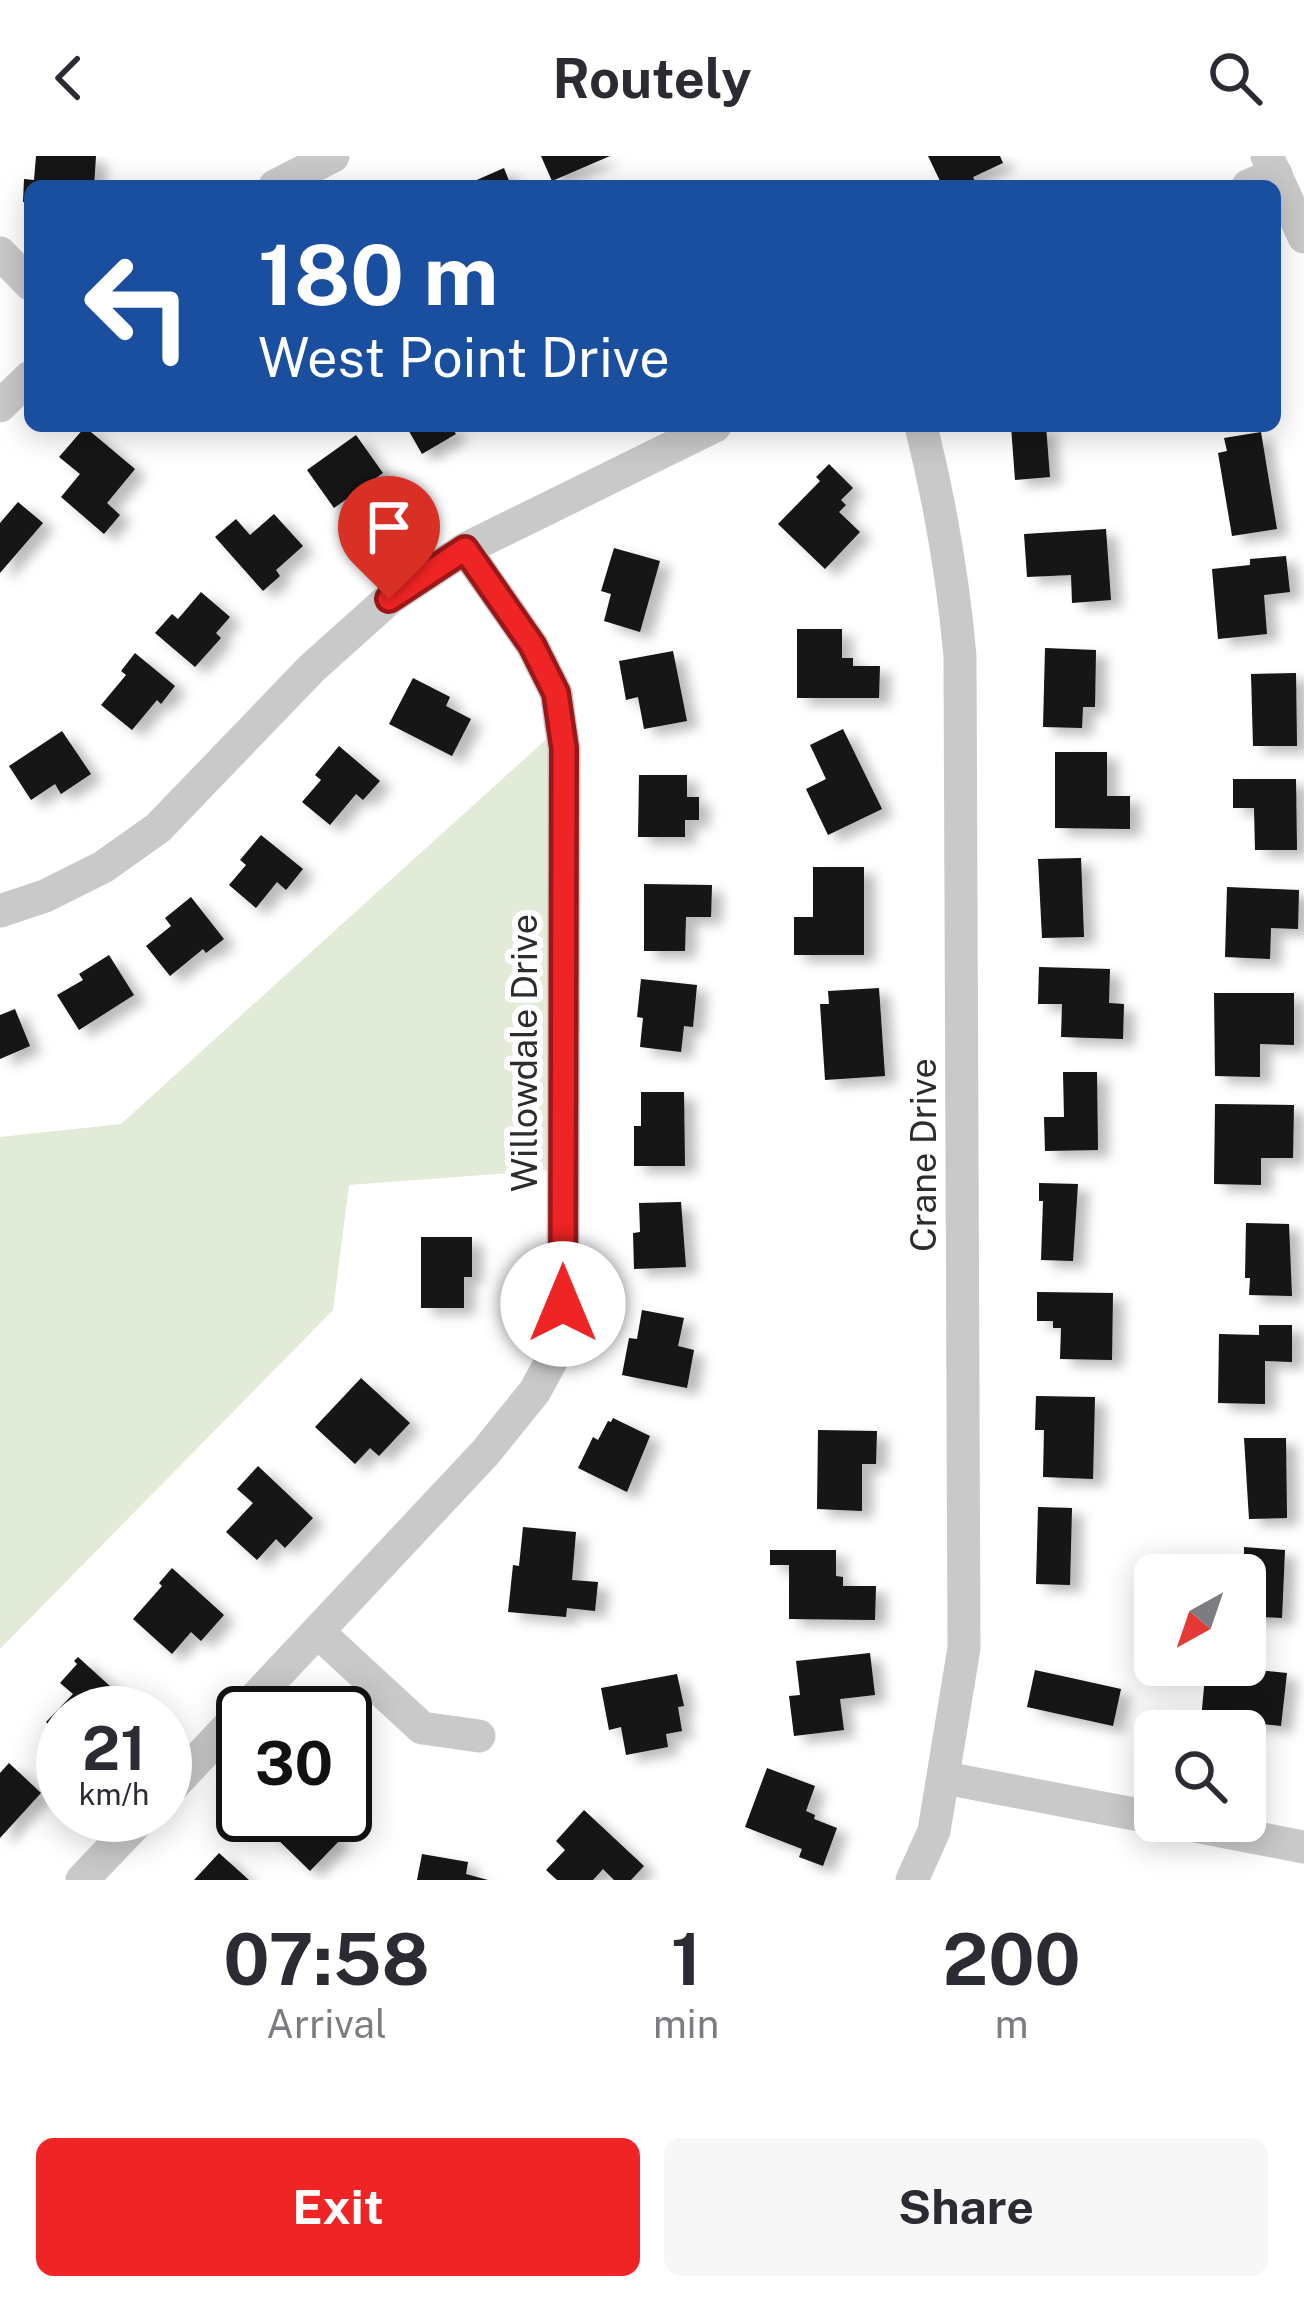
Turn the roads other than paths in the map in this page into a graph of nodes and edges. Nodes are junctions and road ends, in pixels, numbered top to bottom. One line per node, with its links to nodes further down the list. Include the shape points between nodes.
1 (333, 156): 2 (street)
2 (287, 180)
3 (1281, 200): 4 (street)
4 (1304, 237)
5 (0, 253): 6 (street)
6 (24, 278)
7 (24, 383): 8 (street)
8 (0, 406)
9 (703, 432): 11 (street)
10 (923, 432): 16 (street, Crane Drive, via 955,594 959,656 964,1648)
11 (465, 549): 12 (street, via 389,599 312,668 158,828 104,867); 13 (street, Willowdale Drive, via 556,693 564,748 563,1304 555,1354 535,1391)
12 (0, 911)
13 (319, 1634): 14 (street, via 422,1728); 15 (street, Willowdale Drive)
14 (478, 1736)
15 (192, 1765)
16 (945, 1778): 17 (street); 22 (street, Crane Drive)
17 (1134, 1814)
18 (1266, 1840): 20 (street)
19 (118, 1842): 21 (street)
20 (1304, 1847)
21 (82, 1880)
22 (912, 1880)

